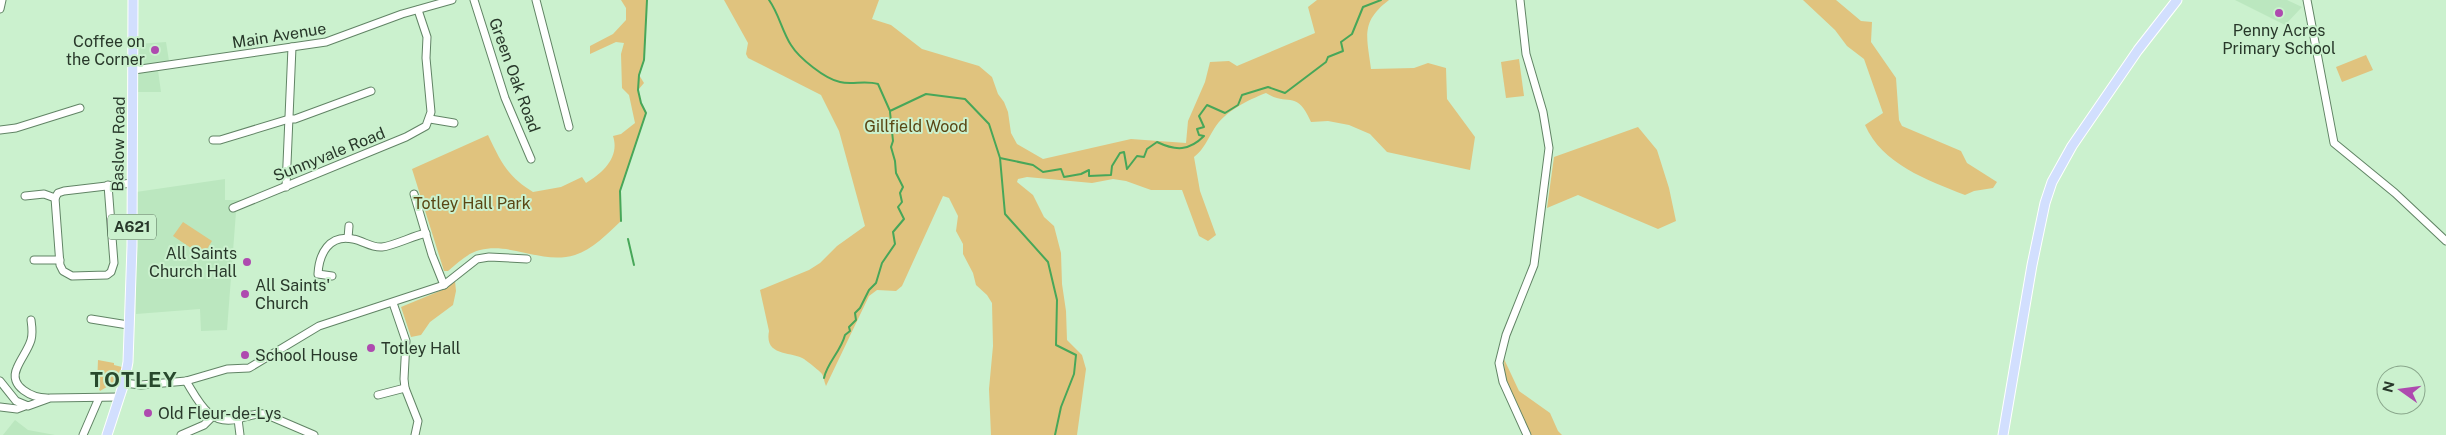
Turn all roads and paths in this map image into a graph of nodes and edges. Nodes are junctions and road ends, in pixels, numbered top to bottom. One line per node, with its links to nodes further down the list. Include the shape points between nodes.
1 (2, 0): 9 (street)
2 (134, 0): 12 (main road, Baslow Road / A621)
3 (452, 0): 10 (street, Main Avenue)
4 (474, 0): 21 (street, Green Oak Road, via 505,98)
5 (536, 0): 18 (street)
6 (1520, 0): 62 (street, via 1526,54 1543,112 1549,148 1534,265 1506,335 1499,363 1503,382)
7 (2177, 0): 63 (main road, via 2072,146 2052,182 2032,265)
8 (2307, 0): 32 (street, via 2334,143 2395,193)
9 (0, 9)
10 (418, 10): 11 (street, Main Avenue, via 337,39); 16 (street, via 427,37)
11 (292, 47): 12 (street, Main Avenue); 15 (street)
12 (134, 70): 22 (main road, Baslow Road / A621)
13 (371, 91): 15 (street)
14 (80, 108): 19 (street)
15 (289, 119): 20 (street); 24 (street)
16 (430, 119): 17 (street); 24 (street, Sunnyvale Road, via 421,131)
17 (454, 123)
18 (569, 127)
19 (0, 130)
20 (213, 140)
21 (531, 159)
22 (132, 183): 23 (street); 41 (main road, Baslow Road / A621)
23 (108, 185): 27 (street, via 64,191); 35 (street, via 114,263 111,272 69,275 63,271)
24 (286, 187): 28 (street, Sunnyvale Road)
25 (414, 194): 30 (street)
26 (25, 196): 27 (street, via 44,194)
27 (55, 198): 35 (street)
28 (233, 208)
29 (349, 226): 31 (street)
30 (426, 233): 31 (street, via 384,247); 37 (street)
31 (348, 238): 36 (street, via 327,246 320,259 318,274)
32 (2446, 241)
33 (527, 259): 37 (street, via 481,258)
34 (34, 260): 35 (street)
35 (60, 260)
36 (332, 276)
37 (444, 285): 38 (street)
38 (394, 303): 43 (street, via 319,326 249,368 227,369); 45 (street, via 406,341)
39 (91, 319): 41 (street)
40 (31, 320): 48 (street, via 31,338 16,369 16,377 26,393)
41 (128, 325): 44 (main road, Baslow Road / A621, via 128,362)
42 (0, 381): 50 (street, via 16,401)
43 (186, 381): 44 (street, via 141,385); 52 (street)
44 (124, 383): 47 (main road, Baslow Road / A621)
45 (405, 388): 46 (street); 61 (street, via 418,421)
46 (378, 395)
47 (119, 397): 49 (street); 56 (main road, Baslow Road / A621)
48 (50, 398): 49 (street); 50 (street, via 37,405)
49 (99, 398): 55 (street)
50 (26, 406): 51 (street, via 17,409)
51 (0, 407)
52 (212, 417): 53 (street); 57 (street, via 204,425)
53 (238, 419): 54 (street, via 263,414); 58 (street)
54 (294, 427): 59 (street); 60 (street)
55 (84, 435)
56 (107, 435)
57 (181, 435)
58 (240, 435)
59 (290, 435)
60 (314, 435)
61 (415, 435)
62 (1527, 435)
63 (2003, 435)

